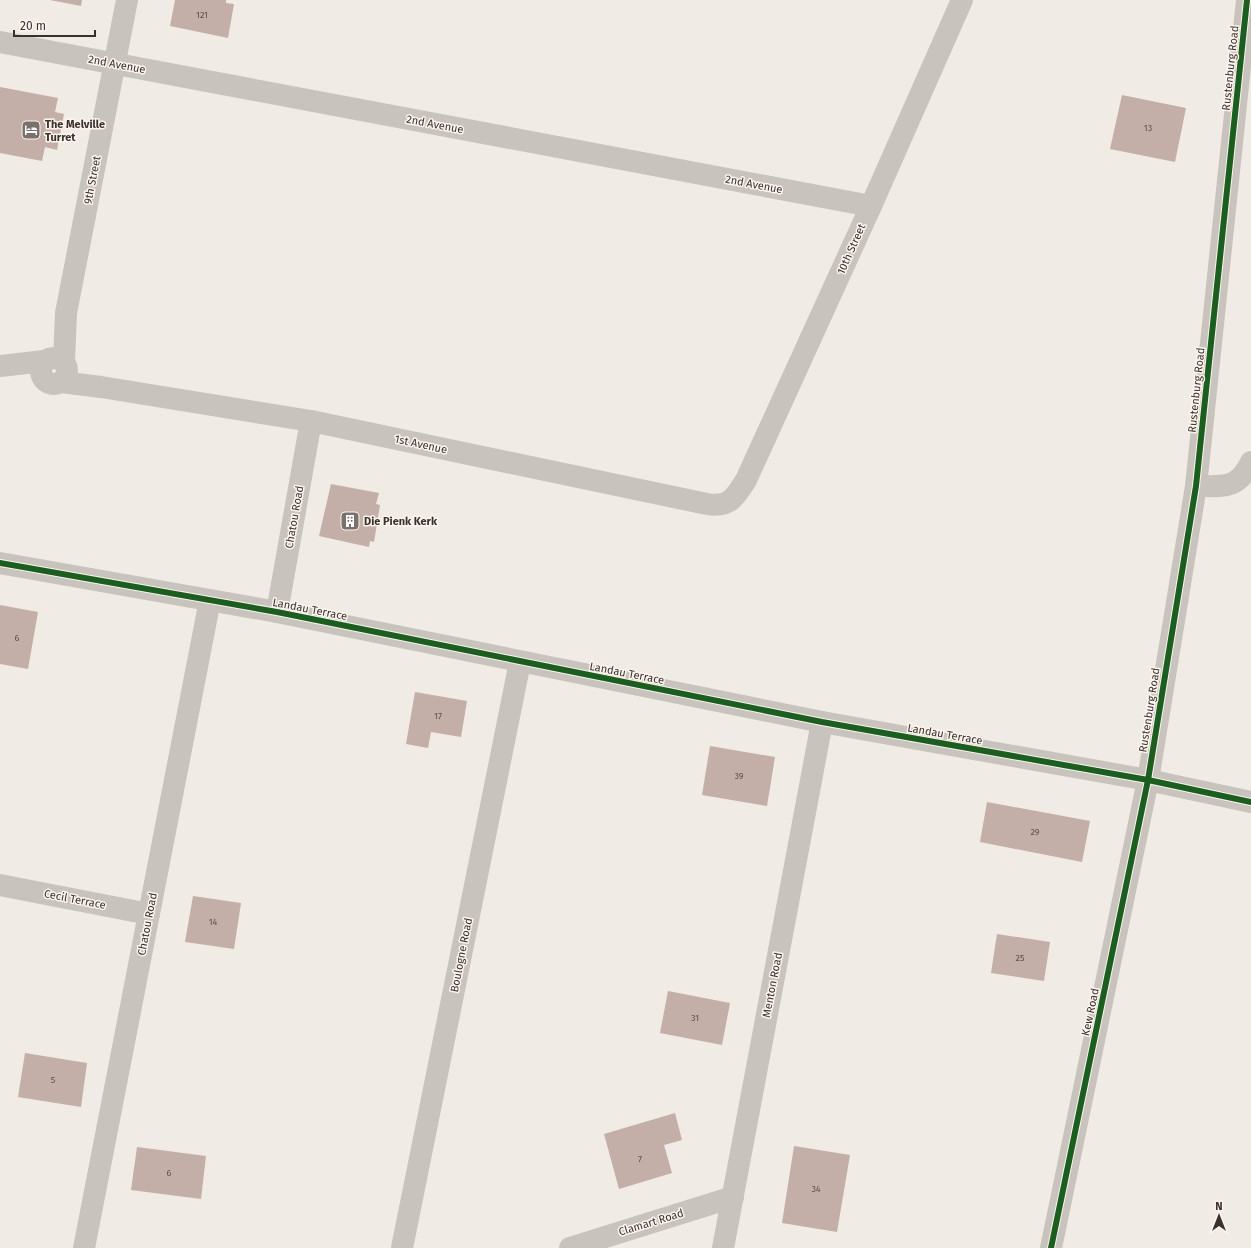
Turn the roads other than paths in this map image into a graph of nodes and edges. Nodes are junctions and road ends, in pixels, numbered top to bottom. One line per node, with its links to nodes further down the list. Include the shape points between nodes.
1 (127, 0): 5 (street, 9th Street)
2 (962, 0): 6 (street, 10th Street)
3 (1247, 0): 11 (street, Rustenburg Road)
4 (0, 42): 5 (street, 2nd Avenue)
5 (114, 64): 6 (street, 2nd Avenue); 8 (street, 9th Street)
6 (871, 206): 12 (street, 10th Street, via 746,480)
7 (0, 366): 8 (street, 1st Avenue)
8 (55, 368): 9 (street, 1st Avenue, via 101,387)
9 (311, 421): 12 (street, 1st Avenue, via 716,505 727,503); 15 (street, Chatou Road)
10 (1251, 462): 11 (street, via 1241,478 1235,482 1223,486)
11 (1196, 486): 18 (street, Rustenburg Road)
12 (736, 496)
13 (0, 563): 14 (street, Landau Terrace)
14 (210, 600): 15 (street, Landau Terrace); 21 (street, Chatou Road)
15 (277, 612): 16 (street, Landau Terrace)
16 (520, 662): 17 (street, Landau Terrace); 24 (street, Boulogne Road)
17 (822, 722): 18 (street, Landau Terrace); 22 (street, Menton Road)
18 (1148, 780): 19 (street, Landau Terrace); 27 (street, Kew Road)
19 (1251, 802)
20 (0, 884): 21 (street, Cecil Terrace)
21 (149, 914): 23 (street, Chatou Road)
22 (733, 1197): 25 (street, Clamart Road); 26 (street, Menton Road)
23 (84, 1248)
24 (402, 1248)
25 (570, 1248)
26 (723, 1248)
27 (1051, 1248)

